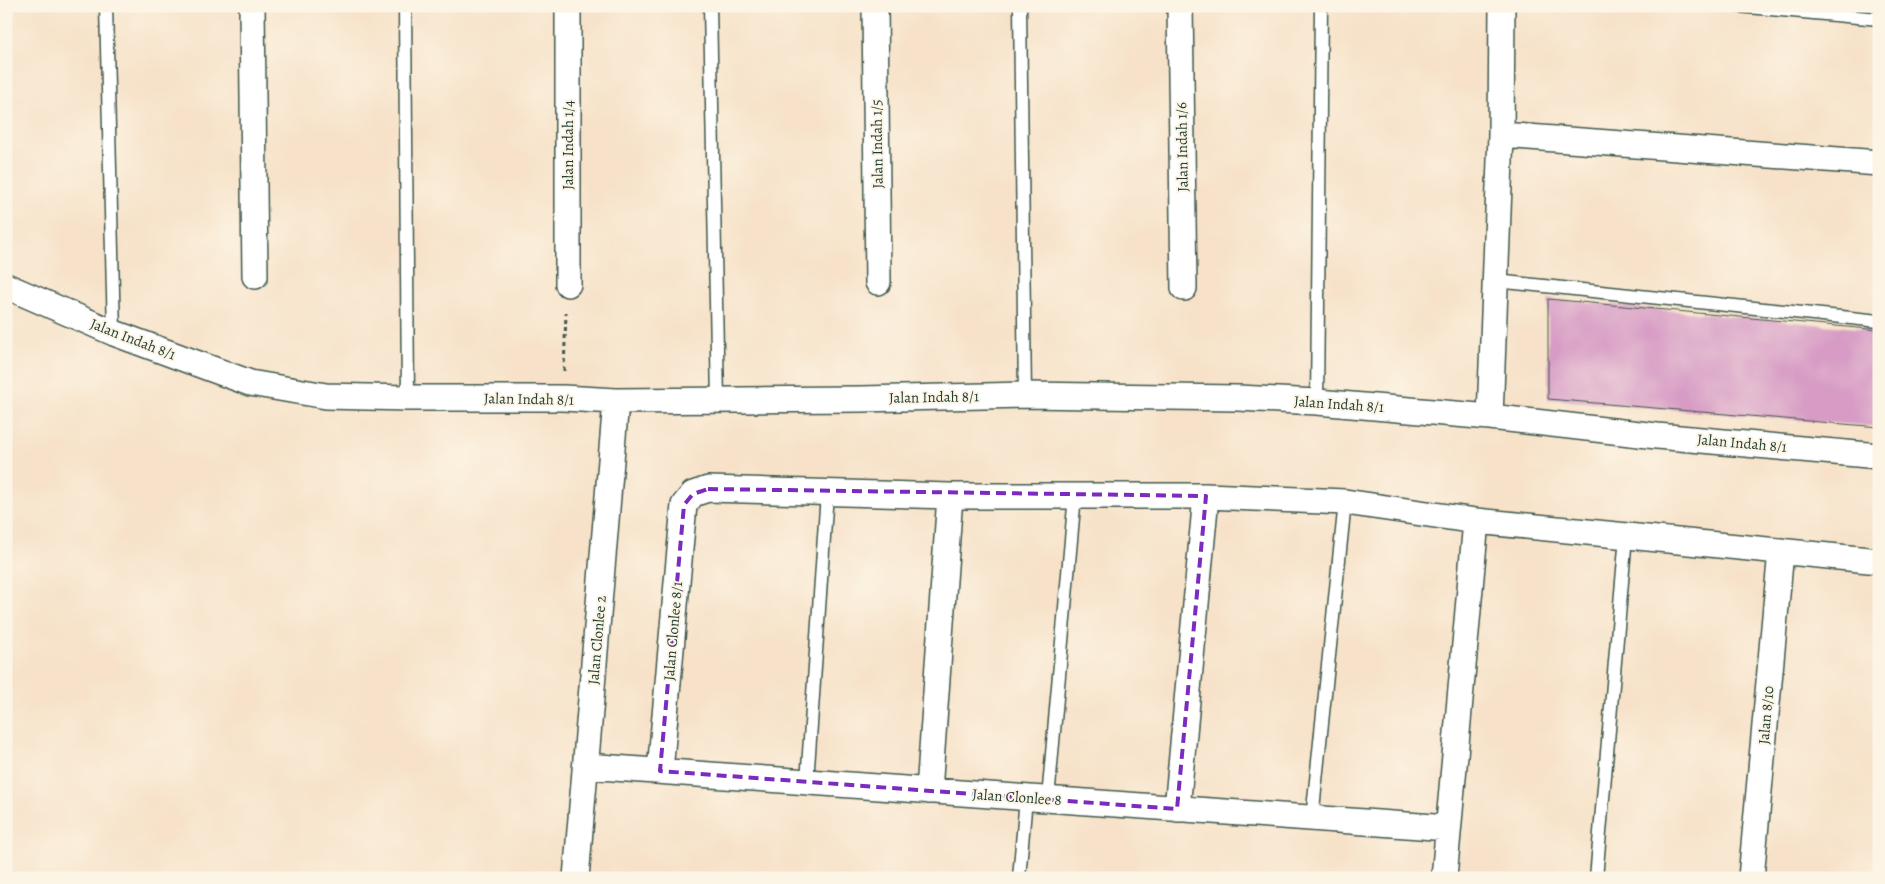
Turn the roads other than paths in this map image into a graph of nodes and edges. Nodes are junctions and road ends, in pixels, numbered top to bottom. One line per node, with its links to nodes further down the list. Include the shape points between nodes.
1 (106, 6): 22 (lane)
2 (252, 6): 15 (street)
3 (405, 6): 24 (lane)
4 (568, 6): 18 (street, Jalan Indah 1/4)
5 (710, 6): 25 (lane)
6 (875, 6): 17 (street, Jalan Indah 1/5)
7 (1020, 6): 23 (lane)
8 (1180, 6): 20 (street, Jalan Indah 1/6)
9 (1321, 6): 27 (lane)
10 (1502, 6): 13 (street)
11 (1737, 6): 12 (lane)
12 (1879, 19)
13 (1501, 135): 14 (street); 16 (street)
14 (1879, 163)
15 (255, 276)
16 (1496, 281): 21 (lane); 28 (street)
17 (878, 282)
18 (568, 284)
19 (6, 286): 22 (street, Jalan Indah 8/1)
20 (1184, 288)
21 (1879, 322)
22 (114, 333): 24 (street, Jalan Indah 8/1, via 250,383 326,396)
23 (1025, 395): 25 (street, Jalan Indah 8/1); 27 (street, Jalan Indah 8/1)
24 (408, 398): 26 (street, Jalan Indah 8/1, via 563,398)
25 (718, 400): 26 (street, Jalan Indah 8/1)
26 (616, 402): 39 (street, Jalan Clonlee 2)
27 (1317, 402): 28 (street, Jalan Indah 8/1)
28 (1490, 417): 29 (street, Jalan Indah 8/1)
29 (1879, 456)
30 (827, 493): 32 (street); 40 (street, Jalan Clonlee 8/1, via 708,489 693,494 684,504); 41 (lane)
31 (1075, 495): 32 (street); 33 (street); 43 (lane)
32 (950, 496): 42 (street)
33 (1206, 496): 34 (street); 44 (street)
34 (1345, 502): 35 (street); 45 (lane)
35 (1476, 520): 36 (street); 46 (street)
36 (1626, 536): 37 (street); 50 (lane)
37 (1781, 552): 38 (street); 51 (street, Jalan 8/10)
38 (1879, 561)
39 (586, 766): 40 (street, Jalan Clonlee 8); 47 (street, Jalan Clonlee 2)
40 (660, 771): 41 (street, Jalan Clonlee 8)
41 (807, 782): 42 (street, Jalan Clonlee 8)
42 (929, 791): 43 (street, Jalan Clonlee 8)
43 (1037, 799): 44 (street, Jalan Clonlee 8); 48 (lane)
44 (1176, 809): 45 (street, Jalan Clonlee 8)
45 (1312, 819): 46 (street, Jalan Clonlee 8)
46 (1448, 828): 49 (street)
47 (576, 878)
48 (1019, 878)
49 (1444, 878)
50 (1596, 878)
51 (1751, 878)

